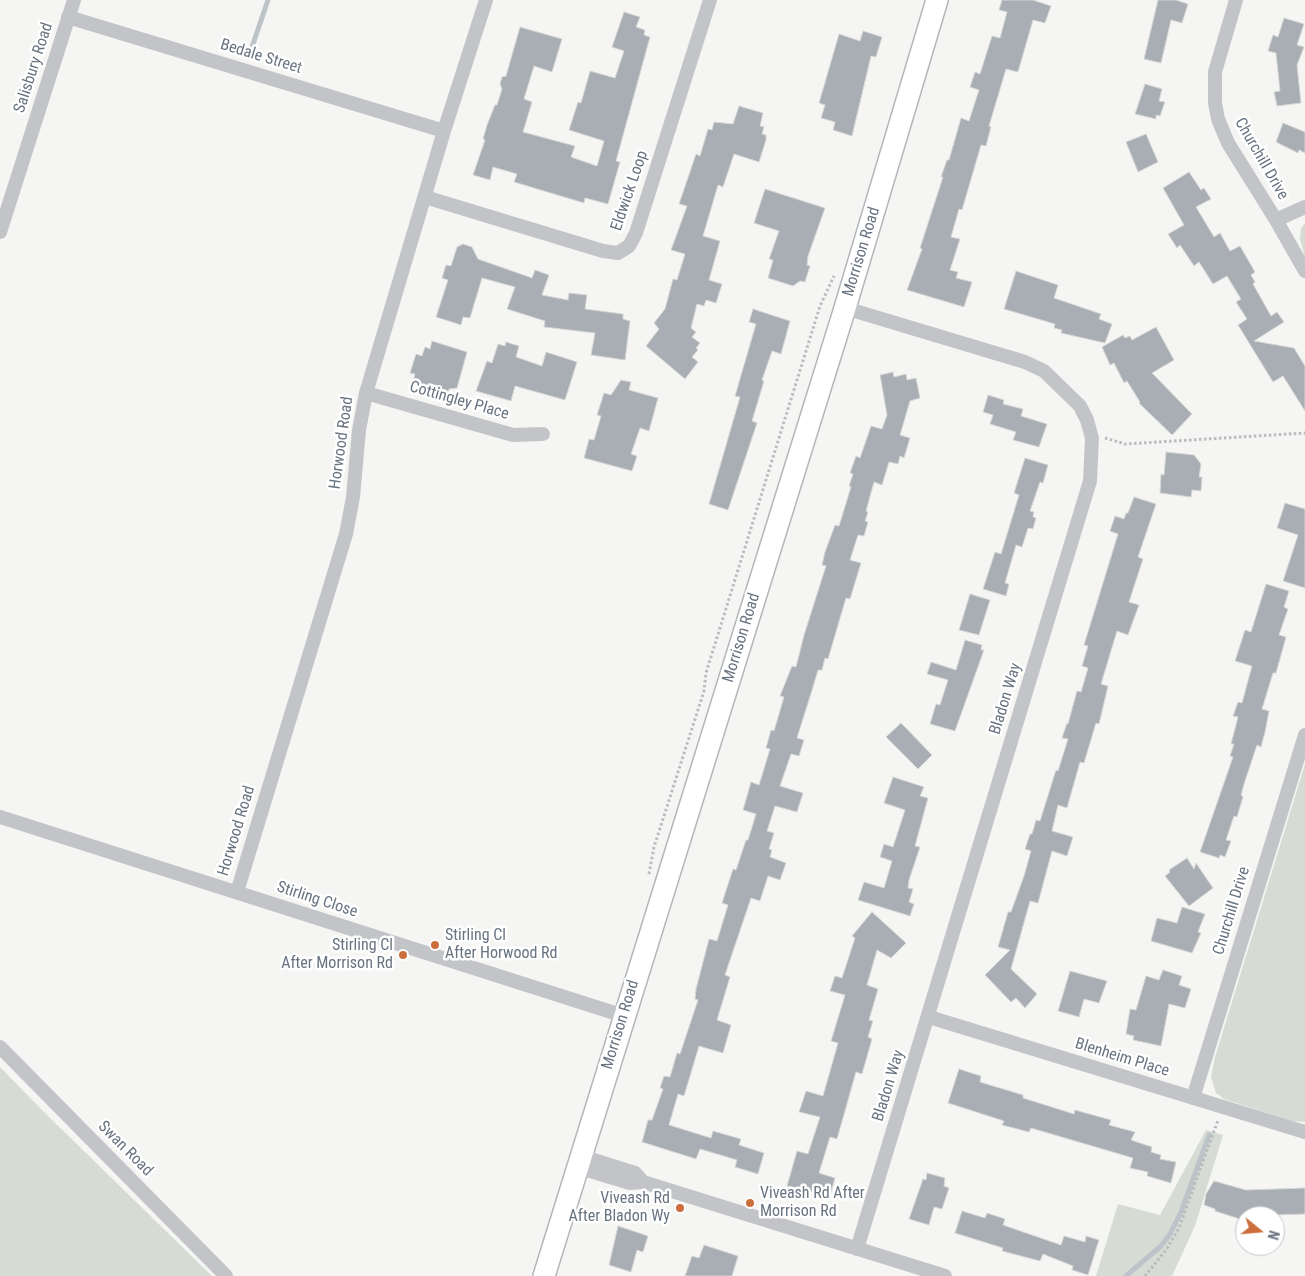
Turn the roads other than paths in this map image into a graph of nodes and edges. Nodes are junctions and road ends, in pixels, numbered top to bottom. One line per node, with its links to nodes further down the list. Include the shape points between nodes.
1 (74, 0): 6 (street, Salisbury Road)
2 (486, 0): 7 (street, Horwood Road)
3 (710, 0): 8 (street, Eldwick Loop, via 636,233 629,246 618,253 603,251)
4 (938, 0): 14 (main road, Morrison Road)
5 (1236, 0): 11 (street, Churchill Drive, via 1215,72 1215,103 1228,143)
6 (68, 17): 7 (street, Bedale Street); 9 (street, Salisbury Road)
7 (444, 131): 8 (street, Horwood Road)
8 (426, 197): 15 (street, Horwood Road)
9 (4, 202): 12 (street, Salisbury Road)
10 (1305, 206): 11 (street)
11 (1276, 220): 13 (street, Churchill Drive)
12 (0, 232)
13 (1305, 271)
14 (845, 308): 20 (main road, Morrison Road); 21 (street, Bladon Way, via 1025,362 1044,371 1080,406 1088,420 1092,438 1090,482)
15 (366, 393): 16 (street, Cottingley Place, via 513,435); 19 (street, Horwood Road, via 346,534)
16 (543, 434)
17 (1305, 735): 23 (street, Churchill Drive)
18 (0, 817): 19 (street, Stirling Close)
19 (236, 892): 20 (street, Stirling Close)
20 (624, 1016): 25 (main road, Morrison Road)
21 (929, 1017): 23 (street, Blenheim Place); 26 (street, Bladon Way)
22 (0, 1047): 27 (street, Swan Road)
23 (1193, 1098): 24 (street, Blenheim Place)
24 (1305, 1132)
25 (579, 1162): 26 (street, via 630,1183 643,1182); 28 (main road, Morrison Road)
26 (857, 1249): 29 (street)
27 (226, 1276)
28 (544, 1276)
29 (945, 1276)

